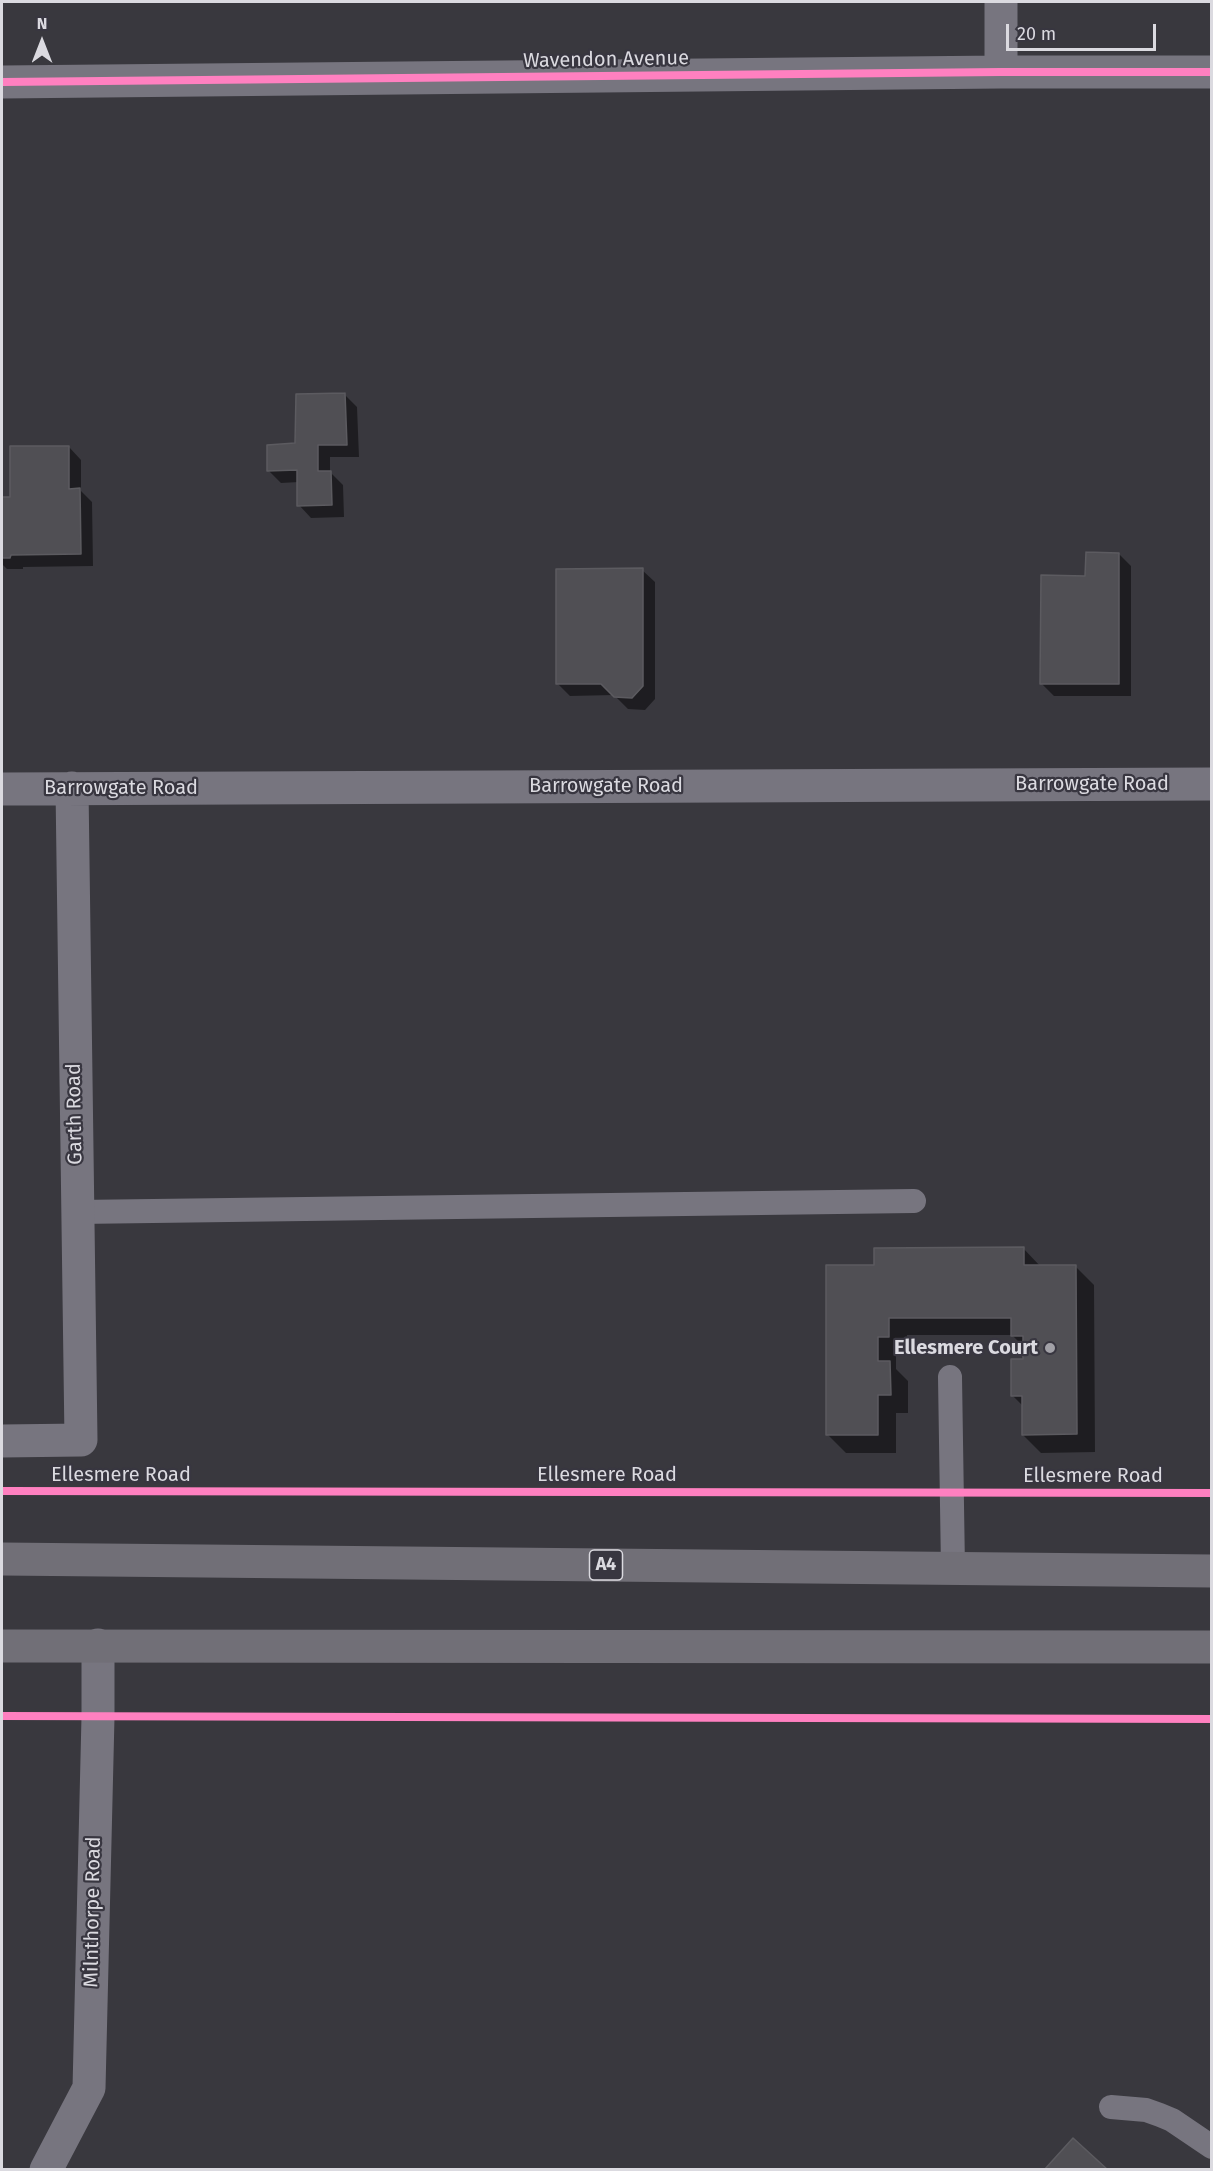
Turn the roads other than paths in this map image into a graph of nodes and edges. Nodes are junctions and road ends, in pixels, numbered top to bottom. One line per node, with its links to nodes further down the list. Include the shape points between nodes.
1 (1001, 2): 2 (street)
2 (1001, 72): 3 (street, Wavendon Avenue); 4 (street, Wavendon Avenue)
3 (1212, 72)
4 (2, 82)
5 (1212, 784): 6 (street, Barrowgate Road)
6 (72, 788): 7 (street, Barrowgate Road); 9 (street, Garth Road)
7 (2, 789)
8 (914, 1201): 9 (lane)
9 (76, 1212): 11 (street, Garth Road, via 81,1440)
10 (950, 1377): 13 (lane)
11 (2, 1441)
12 (2, 1559): 13 (highway, A4)
13 (953, 1569): 14 (highway, A4)
14 (1212, 1571)
15 (98, 1645): 16 (highway); 17 (highway); 20 (street, Milnthorpe Road, via 89,2088)
16 (2, 1646)
17 (1212, 1647)
18 (1111, 2107): 19 (lane, via 1160,2115)
19 (1212, 2147)
20 (46, 2169)

